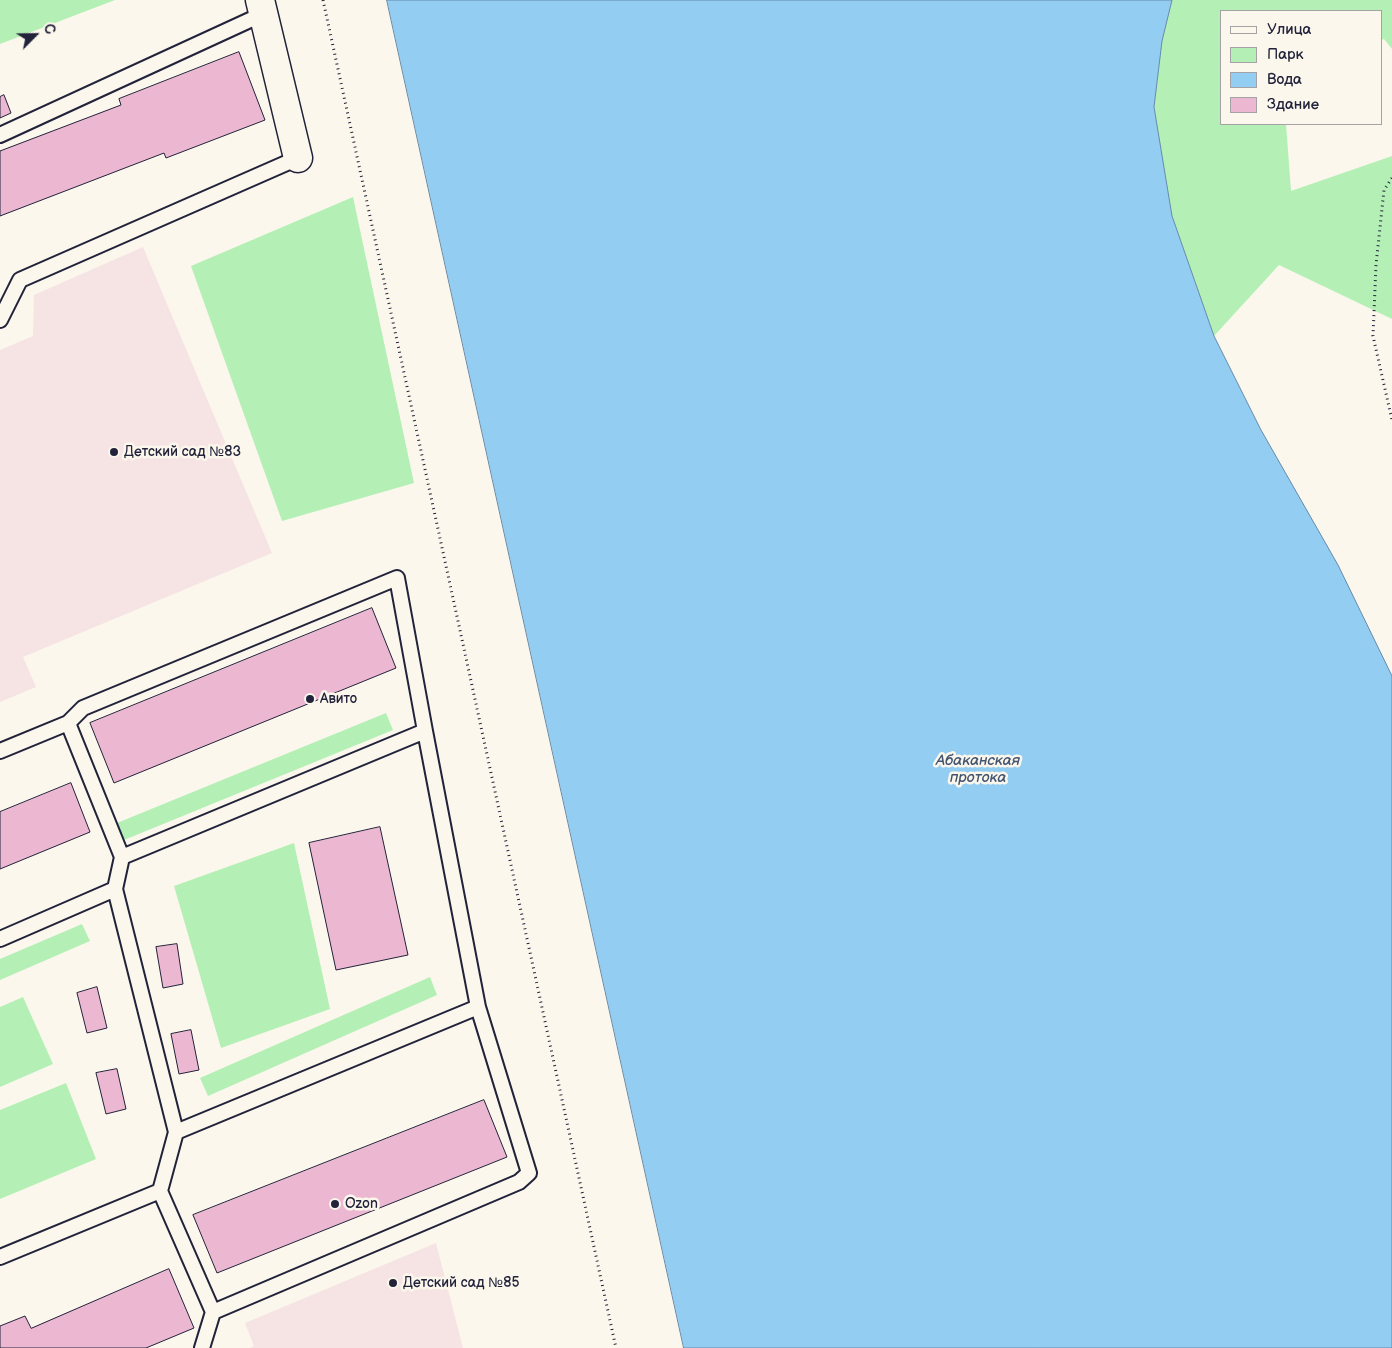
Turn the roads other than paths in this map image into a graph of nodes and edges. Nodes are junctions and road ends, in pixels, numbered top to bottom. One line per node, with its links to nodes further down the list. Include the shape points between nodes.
1 (261, 7): 2 (lane); 3 (street)
2 (0, 135)
3 (298, 158): 4 (lane, via 20,280)
4 (0, 320)
5 (68, 723): 6 (lane, via 82,708 397,578); 7 (lane); 8 (lane)
6 (425, 731): 8 (lane); 11 (lane)
7 (0, 750)
8 (122, 857): 9 (lane)
9 (115, 889): 10 (lane); 12 (lane)
10 (0, 939)
11 (478, 1007): 12 (lane); 15 (lane, via 529,1174 519,1182)
12 (176, 1132): 13 (lane)
13 (160, 1191): 14 (lane); 15 (lane)
14 (0, 1257)
15 (213, 1312): 16 (lane)
16 (202, 1348)

